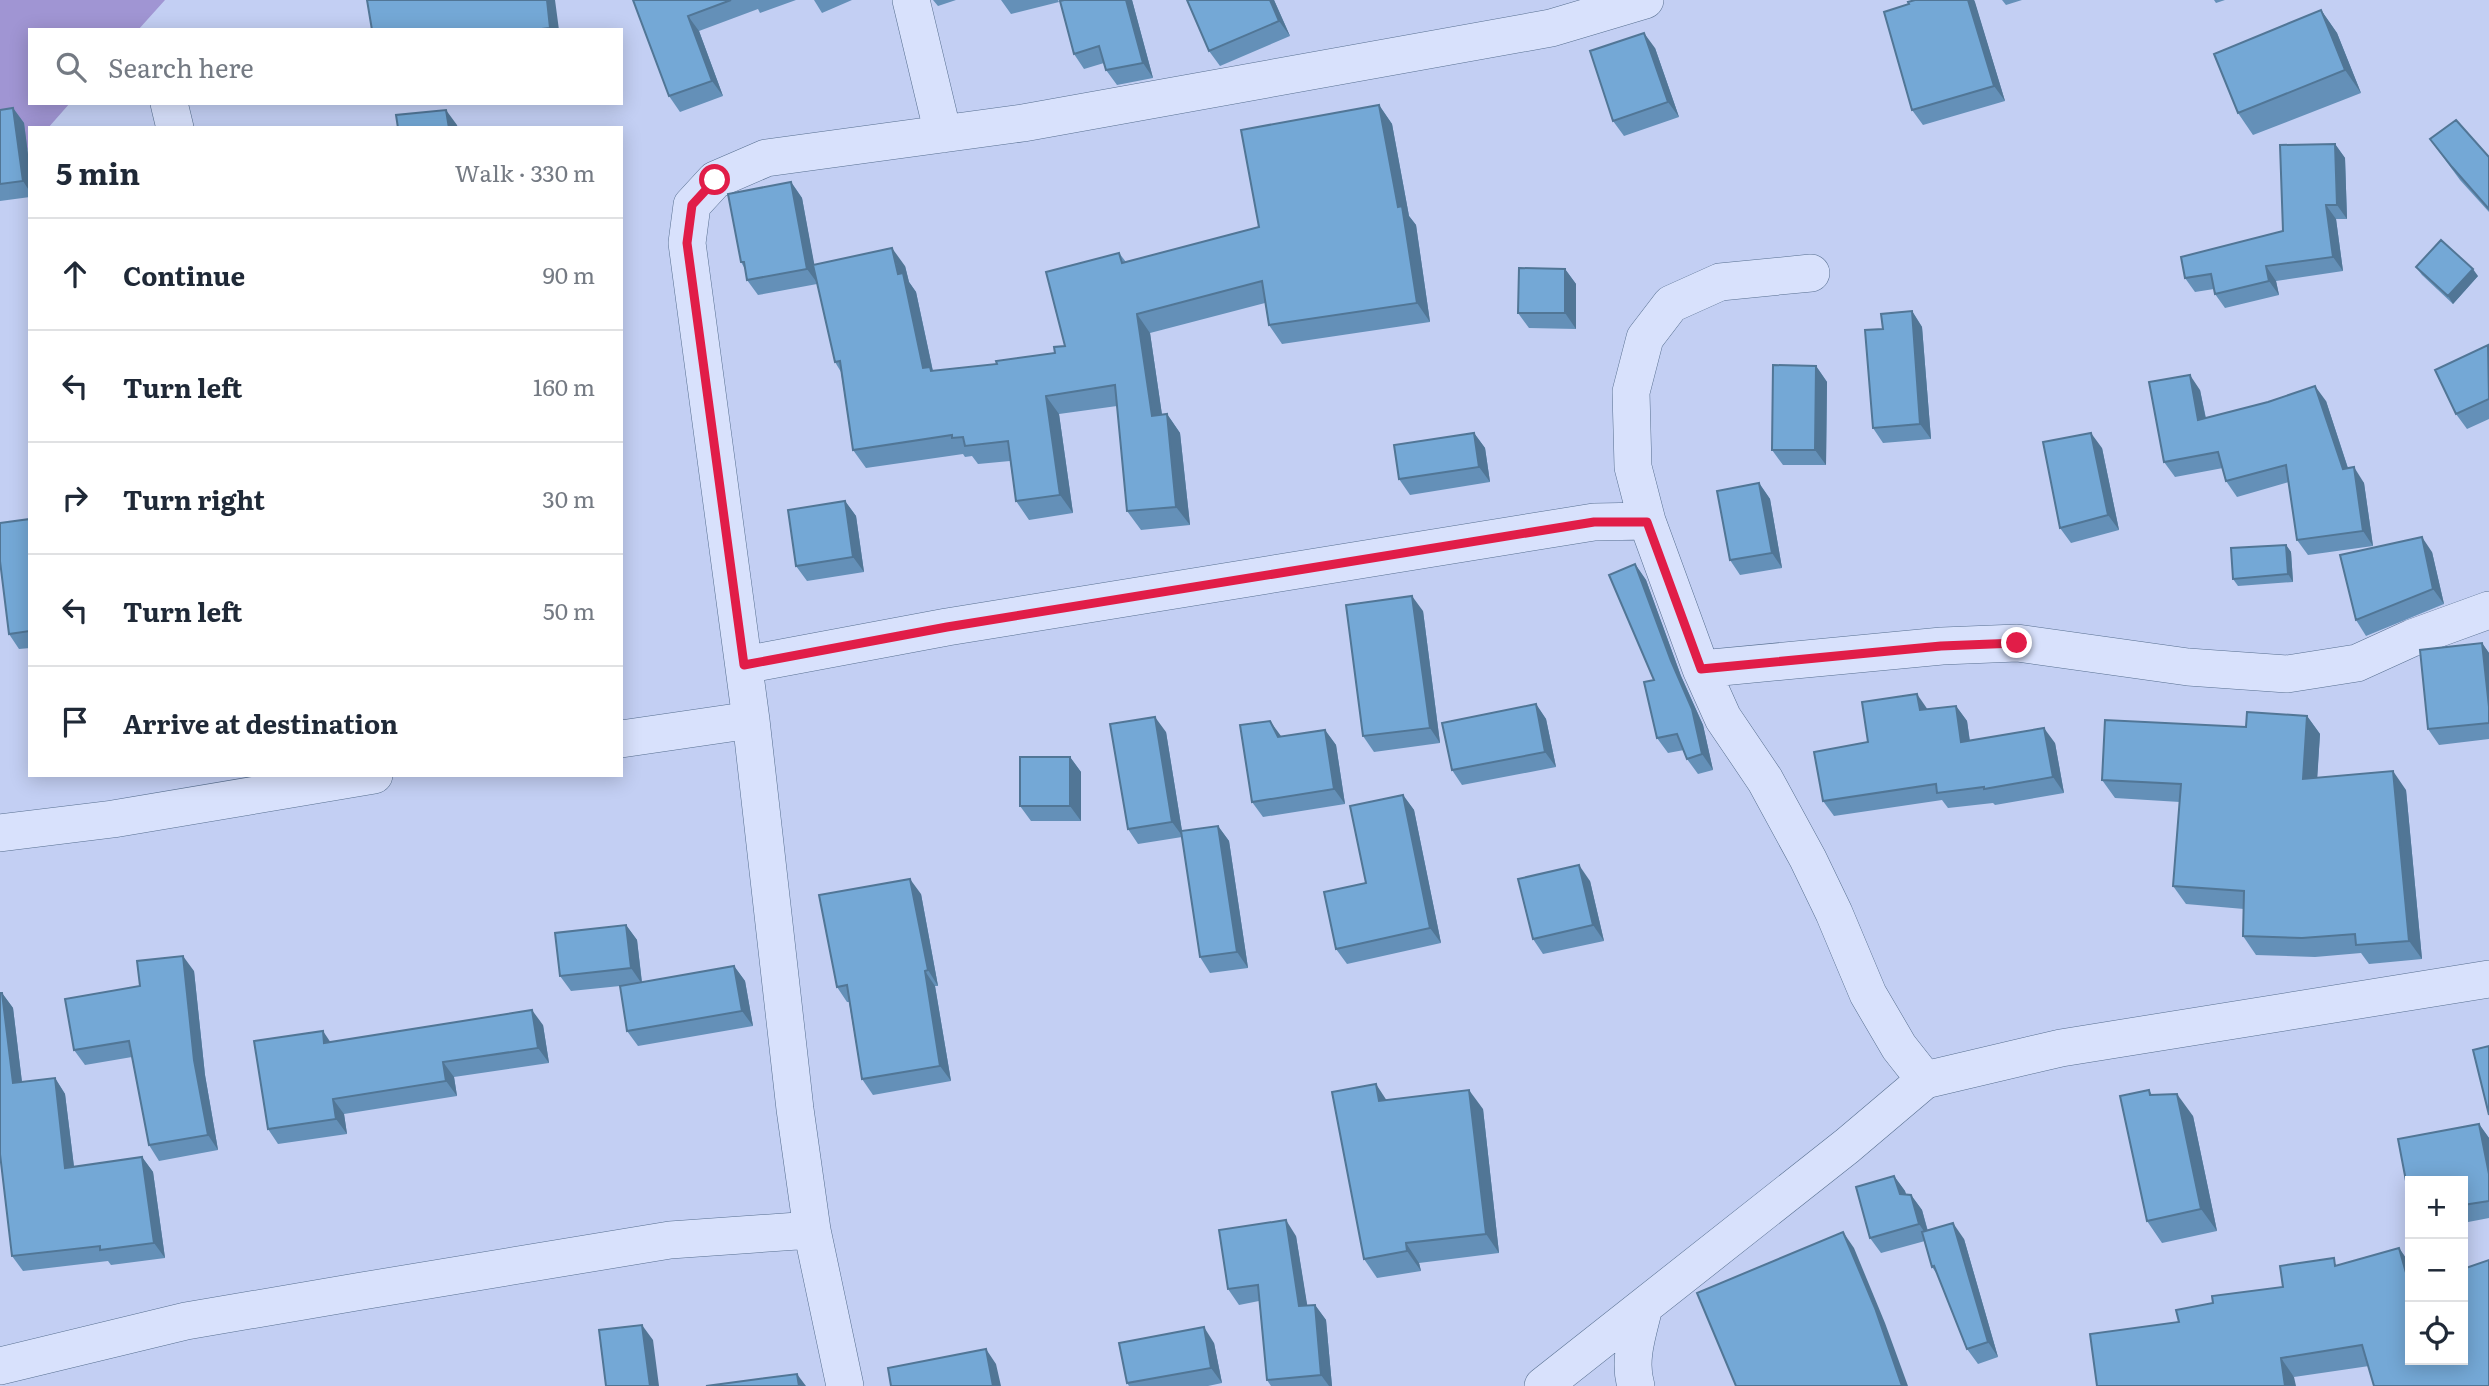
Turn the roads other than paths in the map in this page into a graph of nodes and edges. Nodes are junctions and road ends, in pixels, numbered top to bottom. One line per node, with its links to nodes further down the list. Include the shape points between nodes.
1 (911, 0): 5 (street)
2 (1645, 0): 5 (street, via 1551,29)
3 (169, 105): 4 (street)
4 (174, 126)
5 (943, 134): 9 (street, via 766,158 715,180 692,205 687,243)
6 (1811, 273): 7 (street, via 1720,282 1671,304 1645,338 1631,392 1633,467)
7 (1647, 522): 9 (street, via 1594,522 947,627); 10 (street)
8 (2489, 610): 10 (street, via 2357,663 2287,674 2188,667 2017,643)
9 (744, 665): 11 (street)
10 (1701, 669): 17 (street, via 1723,718 1765,780 1808,859 1868,994)
11 (751, 720): 12 (street); 18 (street, via 794,1109)
12 (623, 738)
13 (348, 777): 14 (street)
14 (270, 783): 15 (street, via 113,819)
15 (0, 833)
16 (2489, 979): 17 (street, via 2061,1048)
17 (1925, 1080): 19 (street)
18 (812, 1230): 20 (street, via 670,1240 376,1289 187,1321); 21 (street)
19 (1644, 1307): 22 (street); 23 (street, via 1634,1349)
20 (0, 1366)
21 (845, 1386)
22 (1543, 1386)
23 (1636, 1386)

